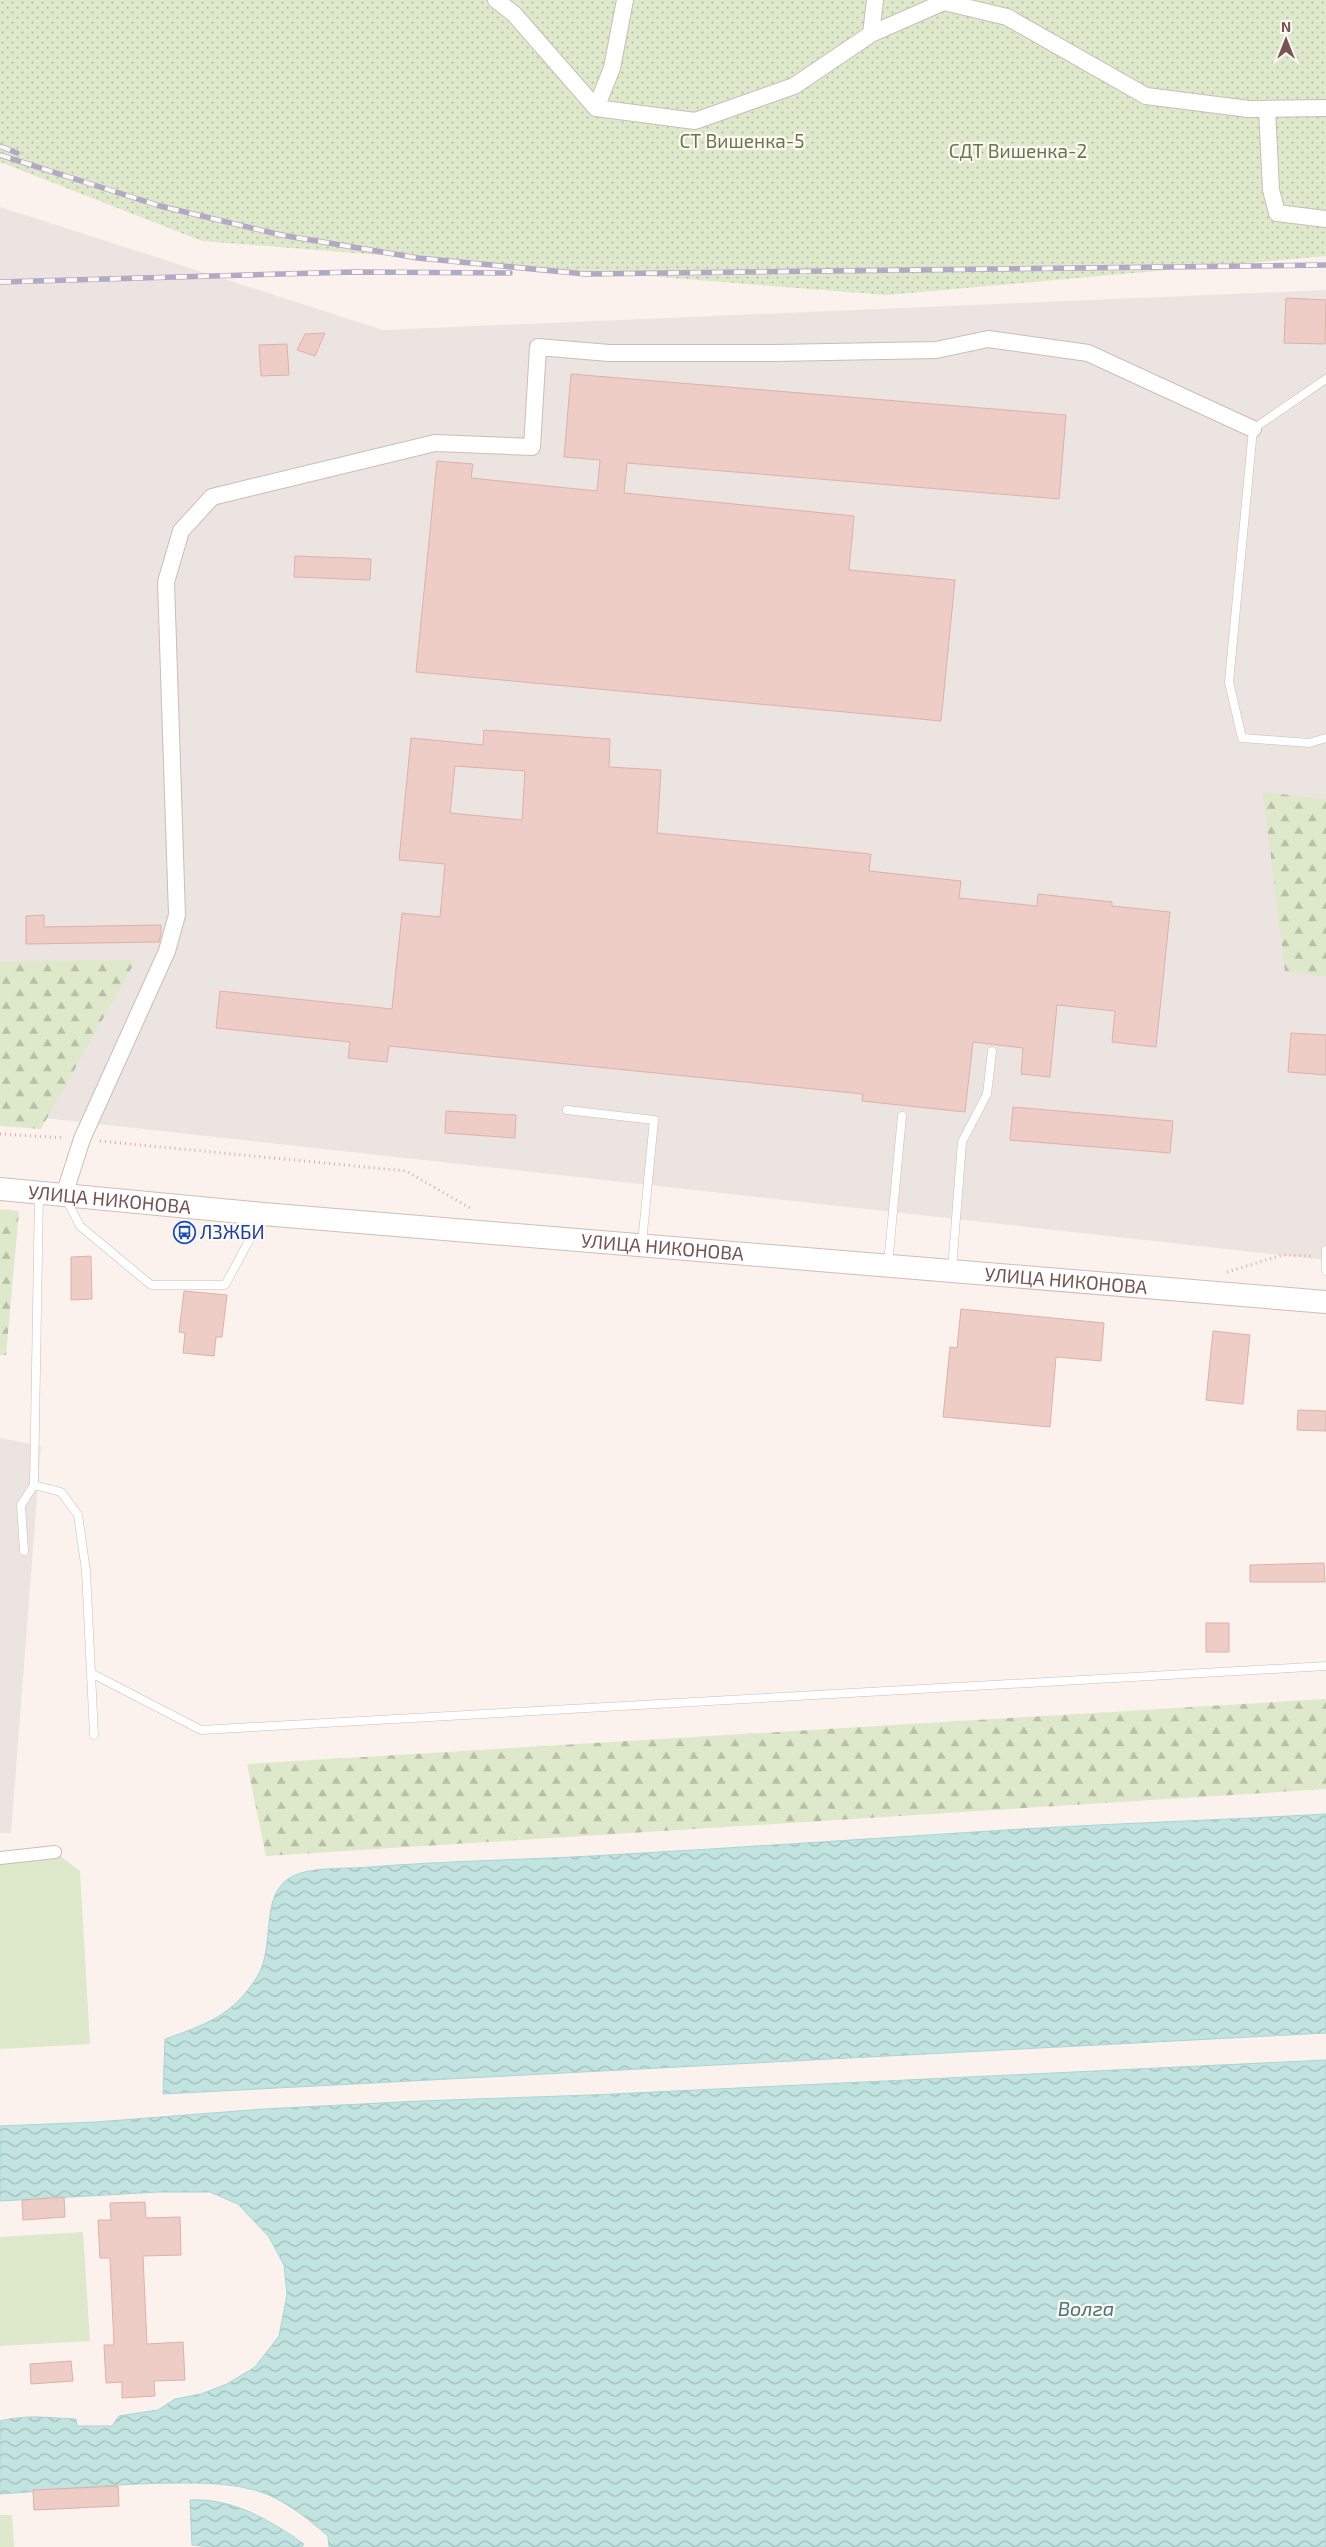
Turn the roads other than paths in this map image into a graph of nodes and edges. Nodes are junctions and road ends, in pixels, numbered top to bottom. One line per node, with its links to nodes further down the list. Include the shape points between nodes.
1 (496, 0): 6 (street, via 514,14)
2 (625, 0): 6 (street, via 612,68)
3 (874, 0): 5 (street)
4 (945, 1): 5 (street); 8 (street, via 1007,16 1146,96)
5 (871, 34): 6 (street, via 794,86 695,121)
6 (596, 108)
7 (1326, 108): 8 (street)
8 (1267, 109): 9 (street, via 1271,190 1277,213)
9 (1326, 219)
10 (1326, 379): 11 (lane)
11 (1254, 429): 12 (lane, via 1229,682 1242,738 1309,743); 18 (street, via 1088,353 988,339 936,350 774,353 609,353 538,347 532,447 435,443 212,497 181,531 166,582 177,915 167,951 82,1139)
12 (1326, 738)
13 (992, 1051): 24 (lane, via 987,1094 962,1142)
14 (568, 1110): 20 (lane, via 654,1120)
15 (902, 1116): 23 (lane)
16 (0, 1189): 17 (main road, УЛИЦА НИКОНОВА)
17 (39, 1192): 18 (main road, УЛИЦА НИКОНОВА); 27 (lane)
18 (64, 1195): 19 (main road, УЛИЦА НИКОНОВА); 19 (lane, via 80,1226 151,1285 225,1285)
19 (263, 1214): 20 (main road, УЛИЦА НИКОНОВА)
20 (642, 1245): 23 (main road, УЛИЦА НИКОНОВА)
21 (1326, 1250): 22 (lane)
22 (1326, 1256): 25 (lane)
23 (888, 1266): 24 (main road, УЛИЦА НИКОНОВА)
24 (952, 1271): 26 (main road, УЛИЦА НИКОНОВА)
25 (1326, 1271)
26 (1326, 1302)
27 (34, 1485): 28 (lane, via 21,1505); 30 (lane, via 61,1492 78,1515 86,1571)
28 (24, 1551)
29 (1326, 1666): 30 (lane, via 201,1730)
30 (91, 1674): 31 (lane)
31 (94, 1736)
32 (55, 1852): 33 (street)
33 (0, 1858)

